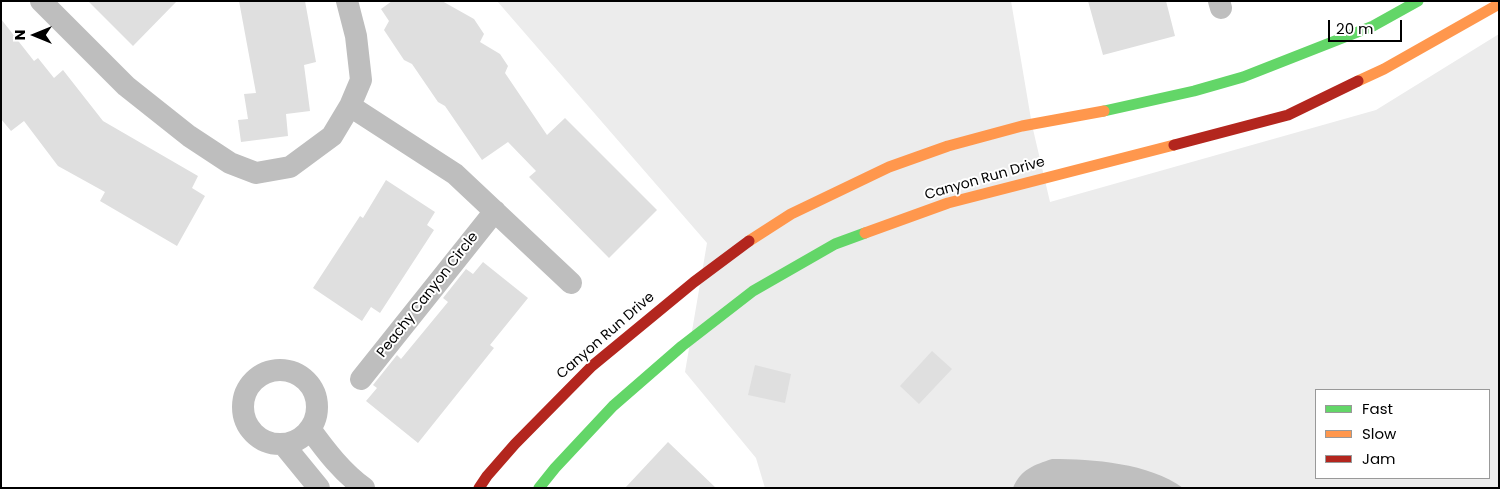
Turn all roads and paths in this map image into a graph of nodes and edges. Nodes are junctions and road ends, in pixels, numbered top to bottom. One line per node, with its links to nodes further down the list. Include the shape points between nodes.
1 (41, 1): 5 (street, via 126,86 189,136 230,163 256,172 290,167 332,136)
2 (347, 1): 5 (street, via 356,36 361,80)
3 (1418, 1): 13 (street, Canyon Run Drive, via 1373,26 1243,77 1151,101 1022,126 948,146 889,167 791,214 694,282 592,366 515,444)
4 (1499, 4): 14 (street, Canyon Run Drive, via 1384,69 1288,115 948,203 835,244 754,291 682,346 613,406)
5 (350, 106): 6 (street, via 455,174)
6 (495, 211): 7 (street); 8 (street, Peachy Canyon Circle)
7 (571, 283)
8 (361, 379)
9 (310, 429): 10 (street, via 298,439); 10 (street, via 316,418 317,405 308,382 286,370 264,374 255,380 246,394 244,415 254,433 263,440); 12 (street, via 336,462)
10 (284, 444): 11 (street)
11 (319, 488)
12 (364, 488)
13 (480, 488)
14 (539, 488)

